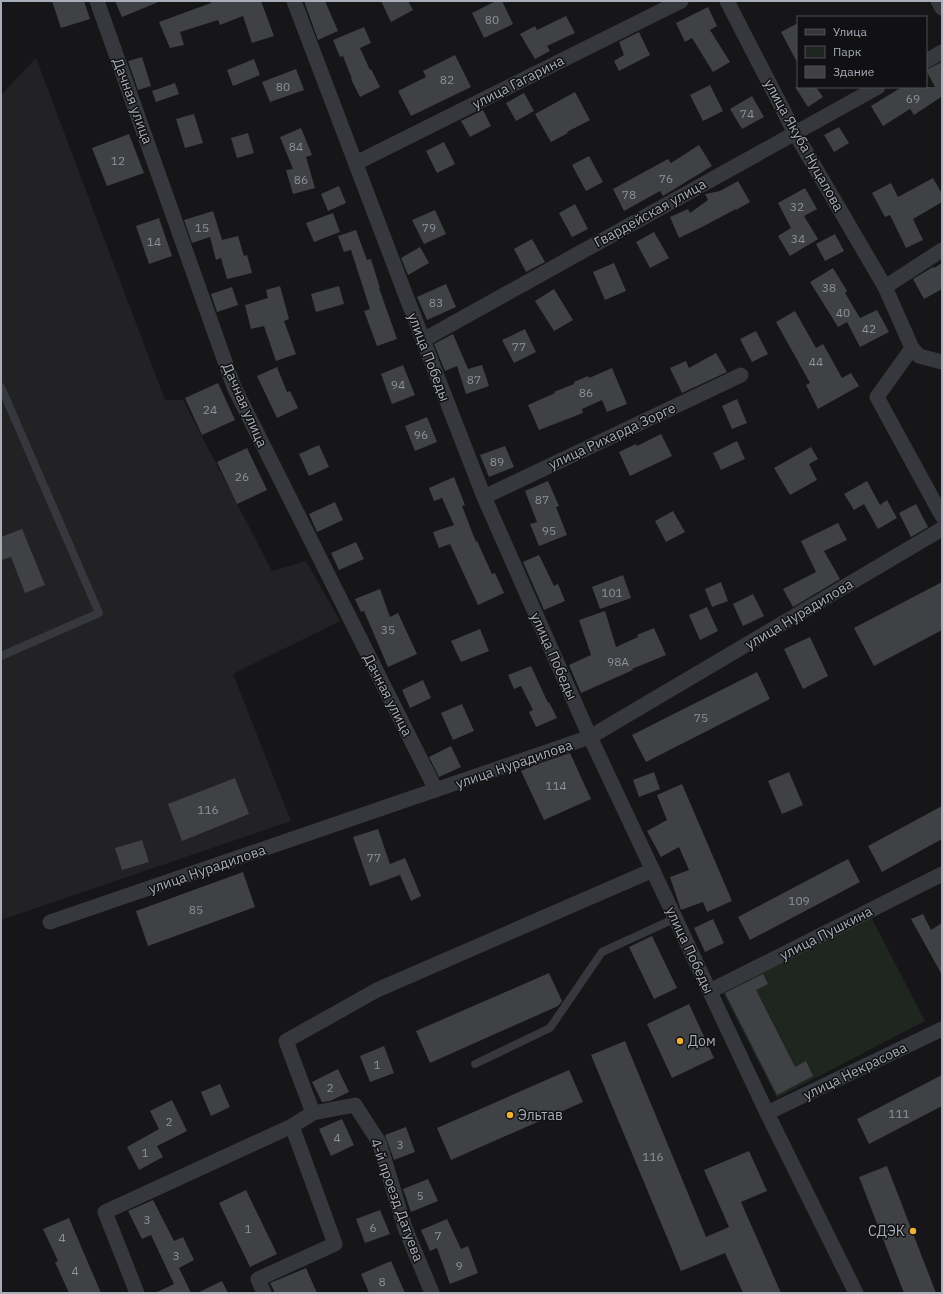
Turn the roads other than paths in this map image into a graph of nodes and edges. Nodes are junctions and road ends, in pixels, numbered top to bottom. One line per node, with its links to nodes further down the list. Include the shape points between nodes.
1 (97, 1): 24 (street, Дачная улица, via 234,387)
2 (294, 1): 11 (street, улица Победы)
3 (681, 1): 11 (street, улица Гагарина)
4 (727, 1): 10 (street, улица Якуба Нуцалова)
5 (938, 1): 6 (street)
6 (942, 8)
7 (942, 52): 8 (street)
8 (927, 60)
9 (876, 88): 10 (street, Гвардейская улица)
10 (795, 133): 13 (street, улица Якуба Нуцалова); 14 (street, Гвардейская улица)
11 (356, 163): 14 (street, улица Победы)
12 (942, 250): 13 (street)
13 (885, 287): 15 (street, улица Якуба Нуцалова)
14 (423, 340): 19 (street, улица Победы)
15 (912, 348): 16 (street, via 919,356); 20 (street, via 877,397)
16 (942, 362)
17 (741, 375): 19 (street, улица Рихарда Зорге)
18 (1, 387): 22 (lane, via 99,613)
19 (484, 497): 23 (street, улица Победы)
20 (942, 516)
21 (942, 529): 23 (street, улица Нурадилова)
22 (1, 656)
23 (590, 737): 24 (street, улица Нурадилова); 25 (street, улица Победы)
24 (436, 790): 28 (street, улица Нурадилова)
25 (653, 870): 27 (street, улица Победы); 32 (street, via 377,990 286,1041)
26 (942, 874): 29 (street, улица Пушкина)
27 (676, 918): 29 (street, улица Победы); 31 (lane, via 602,952 550,1028)
28 (50, 922)
29 (710, 991): 33 (street, улица Победы)
30 (942, 1029): 33 (street, улица Некрасова)
31 (475, 1064)
32 (313, 1113): 34 (street); 37 (street, 4-й проезд Датуева, via 355,1104 378,1142 405,1228)
33 (767, 1113): 38 (street, улица Победы)
34 (292, 1126): 35 (street, via 105,1212); 36 (street, via 335,1244 258,1279)
35 (137, 1293)
36 (264, 1293)
37 (432, 1293)
38 (856, 1293)

